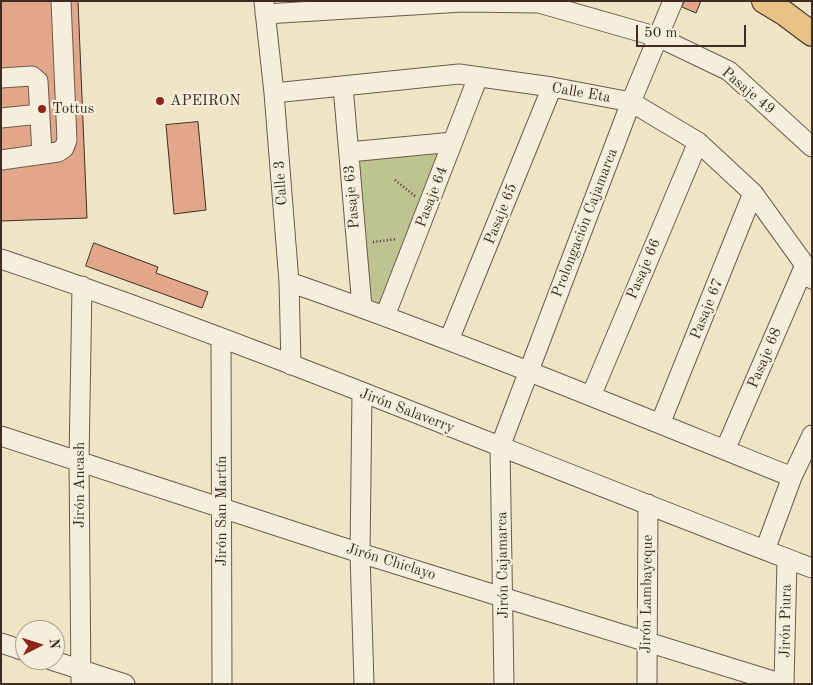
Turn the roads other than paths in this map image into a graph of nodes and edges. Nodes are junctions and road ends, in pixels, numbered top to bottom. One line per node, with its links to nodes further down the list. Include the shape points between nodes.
1 (61, 1): 19 (street, via 67,140 58,152)
2 (673, 1): 6 (street, Prolongación Cajamarca)
3 (764, 1): 5 (main road)
4 (264, 8): 6 (street, Pasaje 49, via 540,3); 11 (street, Calle 3)
5 (812, 34)
6 (658, 37): 12 (street, Prolongación Cajamarca); 17 (street, Pasaje 49, via 729,71)
7 (478, 77): 9 (street, Calle Eta, via 459,74); 10 (street, Calle Eta); 15 (street, Pasaje 64)
8 (1, 78): 13 (street, via 32,76 38,81)
9 (343, 86): 11 (street, Calle Eta); 18 (street, Pasaje 63)
10 (552, 87): 12 (street, Calle Eta); 29 (street, Pasaje 65)
11 (274, 93): 24 (street, Calle 3)
12 (631, 102): 16 (street, Calle Eta); 31 (street, Prolongación Cajamarca)
13 (40, 114): 14 (street); 19 (street)
14 (1, 118)
15 (453, 142): 18 (street); 27 (street, Pasaje 64)
16 (698, 142): 21 (street, Calle Eta); 33 (street, Pasaje 66)
17 (812, 147)
18 (348, 152): 26 (street, Pasaje 63)
19 (42, 154): 20 (street)
20 (1, 160)
21 (754, 193): 23 (street, Calle Eta); 34 (street, Pasaje 67)
22 (1, 259): 25 (street, Jirón Salaverry)
23 (808, 272): 38 (street, Pasaje 68)
24 (289, 282): 26 (street); 30 (street, Calle 3)
25 (82, 286): 28 (street, Jirón Salaverry); 39 (street, Jirón Ancash)
26 (362, 307): 27 (street)
27 (385, 316): 29 (street)
28 (221, 339): 30 (street, Jirón Salaverry); 42 (street, Jirón San Martín)
29 (449, 340): 31 (street)
30 (291, 366): 32 (street, Jirón Salaverry)
31 (529, 371): 33 (street); 37 (street, Prolongación Cajamarca)
32 (362, 393): 37 (street, Jirón Salaverry); 44 (street)
33 (591, 396): 34 (street)
34 (660, 424): 38 (street)
35 (812, 435): 40 (street)
36 (1, 436): 39 (street, Jirón Chiclayo)
37 (500, 447): 41 (street, Jirón Salaverry); 47 (street, Jirón Cajamarca)
38 (725, 450): 40 (street)
39 (79, 461): 42 (street, Jirón Chiclayo); 52 (street, Jirón Ancash)
40 (792, 478): 43 (street)
41 (648, 504): 43 (street, Jirón Salaverry); 48 (street, Jirón Lambayeque)
42 (222, 507): 44 (street, Jirón Chiclayo); 54 (street, Jirón San Martín)
43 (765, 550): 45 (street, Jirón Salaverry)
44 (360, 553): 47 (street, Jirón Chiclayo); 55 (street)
45 (787, 558): 46 (street, Jirón Salaverry); 58 (street, Jirón Piura)
46 (812, 568)
47 (504, 597): 48 (street, Jirón Chiclayo); 56 (street, Jirón Cajamarca)
48 (647, 642): 57 (street, Jirón Lambayeque); 58 (street, Jirón Chiclayo)
49 (1, 643): 50 (street)
50 (15, 648)
51 (65, 668): 52 (street)
52 (81, 677): 53 (street)
53 (126, 684)
54 (222, 684)
55 (364, 684)
56 (504, 684)
57 (647, 684)
58 (784, 684)

